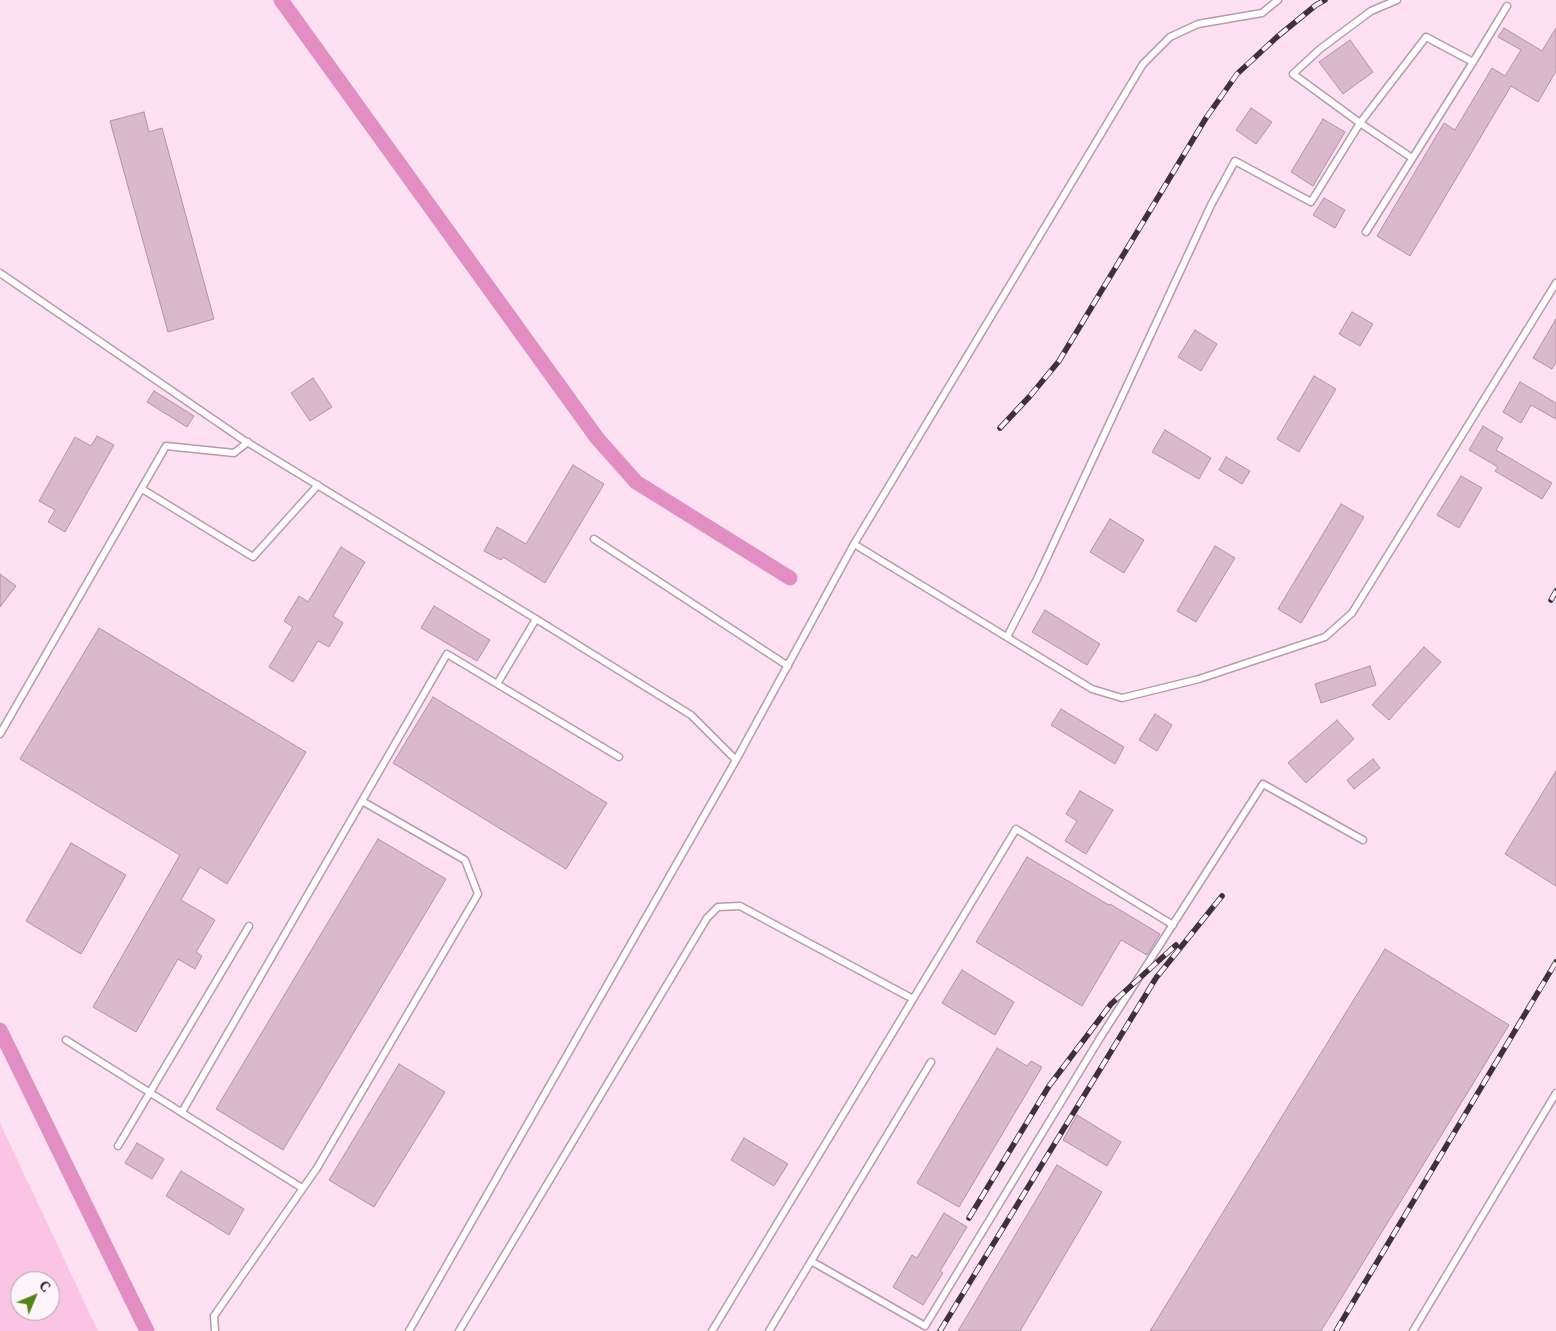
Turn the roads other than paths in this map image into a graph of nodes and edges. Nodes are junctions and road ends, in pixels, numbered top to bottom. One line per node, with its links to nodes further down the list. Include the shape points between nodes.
1 (1278, 0): 14 (lane, via 1262,13 1198,24 1170,37 1143,64)
2 (1397, 0): 5 (lane, via 1371,11 1293,74)
3 (1506, 6): 4 (lane)
4 (1473, 62): 5 (lane, via 1426,37); 6 (lane)
5 (1360, 123): 6 (lane); 16 (lane, via 1311,202 1235,160)
6 (1412, 158): 7 (lane)
7 (1366, 232)
8 (0, 273): 10 (lane)
9 (1556, 283): 16 (lane, via 1352,613 1325,637 1199,679 1122,698 1092,688)
10 (248, 442): 11 (lane); 12 (lane, via 234,453 166,446)
11 (318, 485): 12 (lane, via 253,557); 15 (lane)
12 (142, 488): 19 (lane)
13 (594, 539): 17 (lane)
14 (854, 544): 16 (lane); 17 (lane)
15 (536, 619): 18 (lane); 21 (lane, via 691,716)
16 (1007, 637)
17 (788, 666): 21 (lane)
18 (497, 684): 20 (lane); 22 (lane, via 447,654)
19 (0, 734)
20 (619, 757)
21 (736, 760): 36 (lane)
22 (362, 801): 31 (lane); 33 (lane, via 465,860 478,894 317,1168)
23 (1363, 840): 24 (lane, via 1263,784)
24 (1173, 925): 26 (lane, via 1016,829); 34 (lane, via 1095,1046 925,1326)
25 (249, 926): 29 (lane)
26 (913, 999): 37 (lane, via 740,906 718,907 707,918); 38 (lane)
27 (66, 1040): 29 (lane)
28 (931, 1062): 34 (lane)
29 (150, 1092): 31 (lane); 32 (lane)
30 (1556, 1093): 40 (lane)
31 (182, 1112): 33 (lane)
32 (118, 1146)
33 (302, 1188): 35 (lane, via 214,1316)
34 (811, 1261): 39 (lane)
35 (215, 1331)
36 (409, 1331)
37 (459, 1331)
38 (712, 1331)
39 (769, 1331)
40 (1413, 1331)

